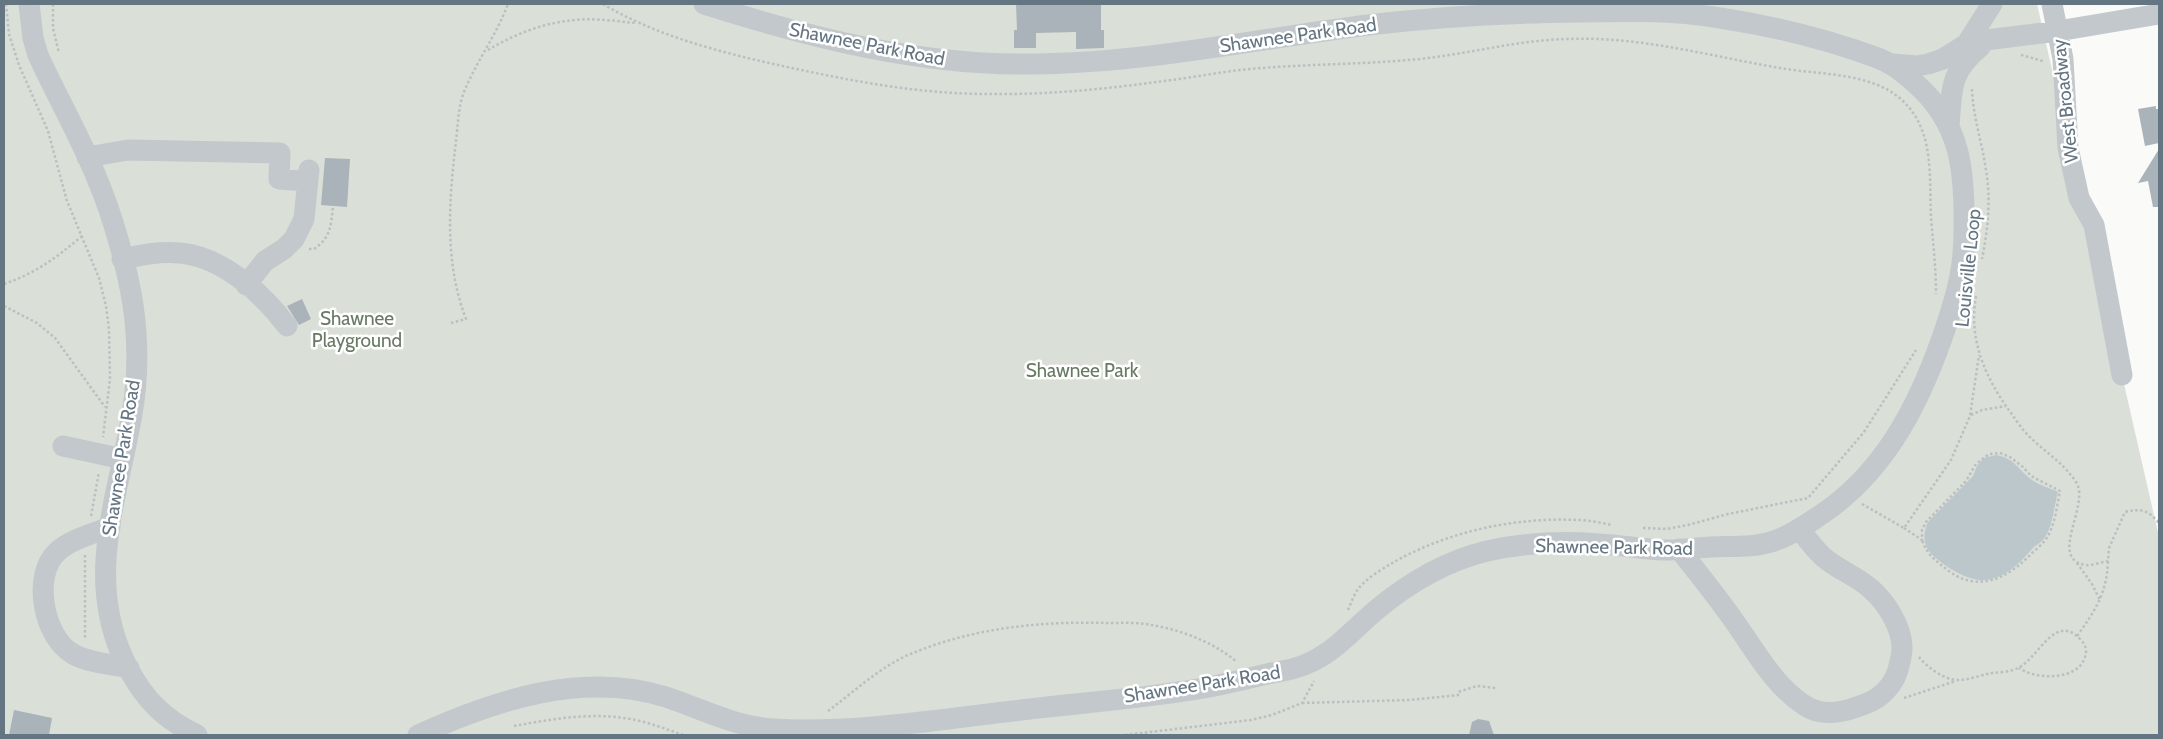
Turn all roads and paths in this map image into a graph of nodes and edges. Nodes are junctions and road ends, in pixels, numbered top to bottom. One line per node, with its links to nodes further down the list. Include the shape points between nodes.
1 (6, 4): 24 (path, via 9,34 19,65 48,131 67,201)
2 (29, 4): 22 (street, Shawnee Park Road, via 38,55)
3 (54, 4): 17 (path, via 53,28)
4 (508, 4): 15 (path)
5 (603, 4): 11 (path)
6 (704, 4): 9 (street, Shawnee Park Road)
7 (1992, 4): 14 (street)
8 (2052, 4): 12 (street, West Broadway)
9 (748, 10): 19 (street, Shawnee Park Road, via 859,46 909,56 991,64 1072,63 1145,56 1373,24 1455,16 1533,12 1668,12 1718,17 1782,30 1832,42)
10 (2159, 14): 12 (street, Shawnee Park Road)
11 (638, 23): 15 (path, via 568,20 543,26); 31 (path, via 740,56 824,75 894,88 989,94 1093,90 1236,70 1408,60 1570,39 1639,41 1792,70 1841,75 1887,88 1906,104 1921,128 1929,154)
12 (2058, 31): 13 (street, Shawnee Park Road); 37 (street, West Broadway, via 2063,59 2066,136 2079,198 2094,225)
13 (1989, 39): 14 (street, Shawnee Park Road); 21 (street, Shawnee Park Road, via 1960,67 1952,85)
14 (1966, 45): 19 (street, Shawnee Park Road, via 1928,64)
15 (486, 51): 33 (path, via 472,73 458,119 448,227 454,276 466,319)
16 (2017, 53): 18 (path)
17 (61, 58)
18 (2043, 61)
19 (1893, 64): 21 (street, Shawnee Park Road, via 1930,96)
20 (1972, 83): 27 (path, Louisville Loop, via 1974,116 1989,195 1989,221)
21 (1949, 127): 50 (street, Shawnee Park Road, via 1962,168 1964,255 1959,284 1926,381 1908,419 1881,460 1840,503)
22 (88, 157): 25 (street, via 128,150 280,153 279,180 308,175 304,219); 26 (street, Shawnee Park Road, via 99,182)
23 (333, 206): 25 (path, via 331,230 322,244 309,250)
24 (82, 236): 28 (path, via 39,269); 39 (path, via 99,278 109,329 110,379)
25 (294, 238): 29 (street, via 284,249 265,260)
26 (122, 259): 29 (street, via 181,253 202,258); 43 (street, Shawnee Park Road, via 132,304 136,356 133,412)
27 (1981, 266)
28 (4, 284)
29 (246, 285): 34 (street, via 271,305)
30 (1976, 292): 36 (path, Louisville Loop, via 1976,344)
31 (1936, 298)
32 (4, 306): 39 (path, via 36,323 54,338)
33 (451, 323)
34 (286, 326)
35 (1919, 344): 48 (path, via 1864,432 1808,498 1666,529)
36 (1979, 354): 38 (path, Louisville Loop, via 1985,371); 40 (path)
37 (2122, 375)
38 (2006, 406): 40 (path, via 1982,410); 55 (path, Louisville Loop, via 2026,434 2068,470 2078,484 2079,509 2070,534 2069,552)
39 (106, 408): 42 (path)
40 (1970, 416): 49 (path, via 1951,460)
41 (63, 446): 42 (street)
42 (101, 455): 43 (street); 51 (path)
43 (123, 459): 47 (street, Shawnee Park Road)
44 (1863, 504): 49 (path)
45 (2159, 523): 54 (path, via 2151,513 2135,509 2125,512)
46 (1621, 526): 57 (path, via 1580,520 1544,520 1446,538 1413,551 1366,581 1357,590)
47 (110, 527): 51 (street); 61 (street, Shawnee Park Road, via 105,559 105,593 108,614)
48 (1640, 528)
49 (1904, 528): 52 (path)
50 (1799, 529): 53 (street, Shawnee Park Road, via 1779,540 1762,544); 67 (street, via 1825,558 1870,588 1894,620 1902,649 1896,676 1888,689)
51 (86, 536): 60 (path); 60 (street, via 57,552 46,566 42,593 51,629 60,644 71,653)
52 (1922, 540): 52 (path, via 1926,522 1966,481 1976,464 1989,454 2000,453 2010,457 2031,476 2060,491 2047,538 2002,578 1983,582 1952,573 1932,557)
53 (1679, 549): 63 (street, Shawnee Park Road, via 1558,543 1512,546 1468,557 1452,562 1402,591 1316,660); 67 (street, via 1772,674 1794,698 1806,707 1835,713)
54 (2108, 561): 55 (path, via 2087,566); 56 (path, via 2107,579)
55 (2076, 562): 56 (path)
56 (2100, 600): 58 (path)
57 (1345, 616)
58 (2076, 636): 62 (path, via 2060,630); 62 (path, via 2083,641 2087,652 2083,665 2075,672 2028,674)
59 (1914, 652): 65 (path, via 1926,666)
60 (87, 659): 61 (street)
61 (128, 668): 71 (street, Shawnee Park Road, via 146,698)
62 (2019, 668): 65 (path)
63 (1255, 677): 70 (street, Shawnee Park Road, via 1203,688 888,726); 70 (path, via 1221,649 1151,624 1067,622 1016,627 940,643 911,653 875,675)
64 (1316, 677): 68 (path)
65 (1957, 680): 67 (path, via 1897,700 1886,698)
66 (1496, 688): 68 (path, via 1477,686 1458,692 1458,695 1424,700)
67 (1872, 702)
68 (1302, 703): 74 (path, via 1251,720)
69 (514, 726): 73 (path, via 593,716 630,719)
70 (803, 729): 72 (street, Shawnee Park Road, via 748,726 665,697 636,690 596,687 512,699)
71 (182, 732)
72 (418, 735)
73 (683, 735)
74 (1125, 735)

